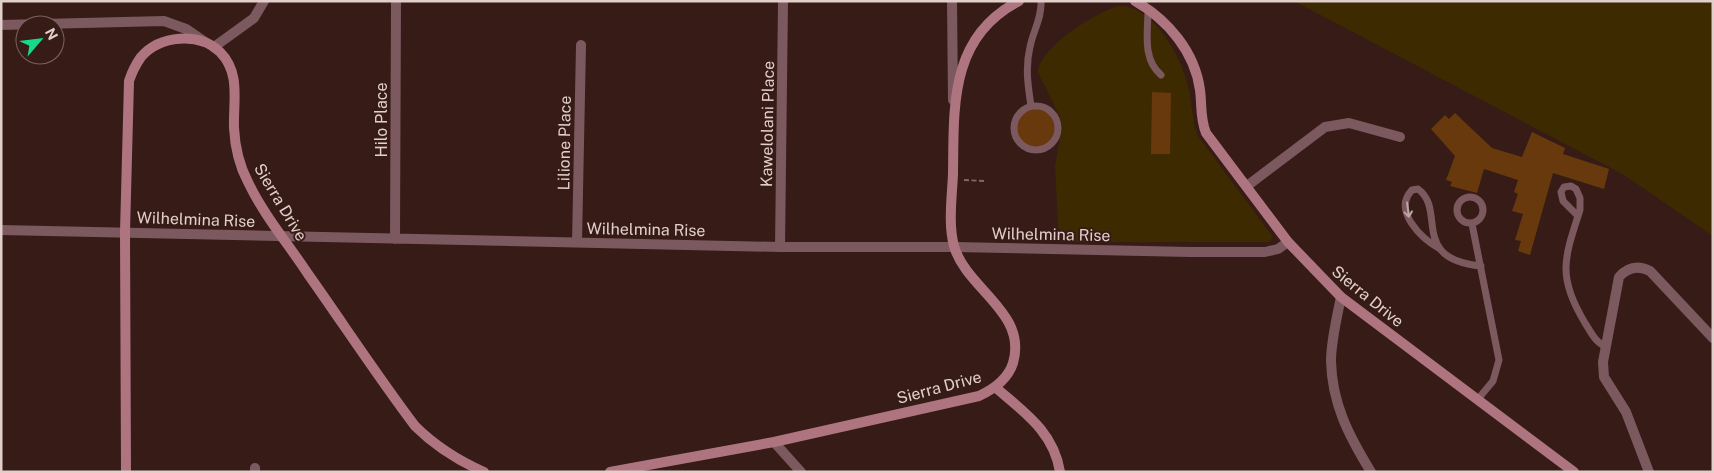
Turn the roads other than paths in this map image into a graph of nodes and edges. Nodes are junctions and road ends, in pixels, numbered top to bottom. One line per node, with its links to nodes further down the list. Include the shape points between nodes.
1 (264, 1): 10 (street, via 254,18)
2 (396, 1): 22 (street, Hilo Place)
3 (783, 1): 25 (street, Kawelolani Place)
4 (952, 1): 14 (street)
5 (1019, 1): 14 (street, Sierra Drive, via 992,21 973,44 958,78)
6 (1041, 1): 13 (lane, via 1028,56)
7 (1135, 1): 8 (street, Sierra Drive)
8 (1148, 9): 12 (lane, via 1148,54 1152,66); 16 (street, Sierra Drive, via 1167,25 1185,49 1200,90 1204,128)
9 (1, 25): 10 (street, via 164,22 186,29)
10 (210, 45): 20 (street, via 189,38 166,42 146,53 134,68 128,93); 21 (street, Sierra Drive, via 227,61 234,80 234,129 238,158 248,184)
11 (582, 46): 23 (street, Lilione Place)
12 (1161, 75)
13 (1031, 106): 13 (lane, via 1016,119 1014,133 1027,148 1041,150 1056,137 1058,124 1045,108)
14 (953, 116): 26 (street, Sierra Drive)
15 (1400, 137): 16 (street, via 1349,123 1325,127)
16 (1247, 186): 24 (street, Sierra Drive)
17 (1578, 216): 31 (lane, via 1566,255 1568,290 1594,338)
18 (1472, 224): 28 (lane)
19 (1, 230): 20 (street, Wilhelmina Rise)
20 (125, 232): 21 (street, Wilhelmina Rise); 35 (street)
21 (283, 237): 22 (street, Wilhelmina Rise); 36 (street, Sierra Drive, via 415,426 434,445)
22 (396, 240): 23 (street, Wilhelmina Rise)
23 (577, 242): 25 (street, Wilhelmina Rise)
24 (1288, 242): 26 (street, Wilhelmina Rise, via 1265,252); 29 (street, Sierra Drive)
25 (780, 247): 26 (street, Wilhelmina Rise)
26 (954, 247): 32 (street, Sierra Drive, via 967,271 1005,315 1013,331 1012,366)
27 (1440, 248): 27 (lane, one-way to 27, via 1433,236 1426,197 1420,190 1412,190 1406,207 1410,220 1421,236); 28 (lane, via 1454,259)
28 (1481, 266): 33 (lane, via 1499,360 1493,381)
29 (1341, 297): 33 (street, Sierra Drive); 40 (street, via 1331,360 1335,399 1353,442)
30 (1713, 338): 31 (street, via 1653,273 1633,267 1624,272 1616,283)
31 (1605, 346): 42 (street, via 1604,377 1626,412)
32 (995, 388): 34 (street, Sierra Drive, via 979,396); 39 (street, via 1042,429 1054,450)
33 (1478, 400): 41 (street, Sierra Drive)
34 (774, 442): 37 (street, Sierra Drive); 38 (street)
35 (126, 472)
36 (484, 472)
37 (610, 472)
38 (801, 472)
39 (1060, 472)
40 (1371, 472)
41 (1574, 472)
42 (1649, 472)

